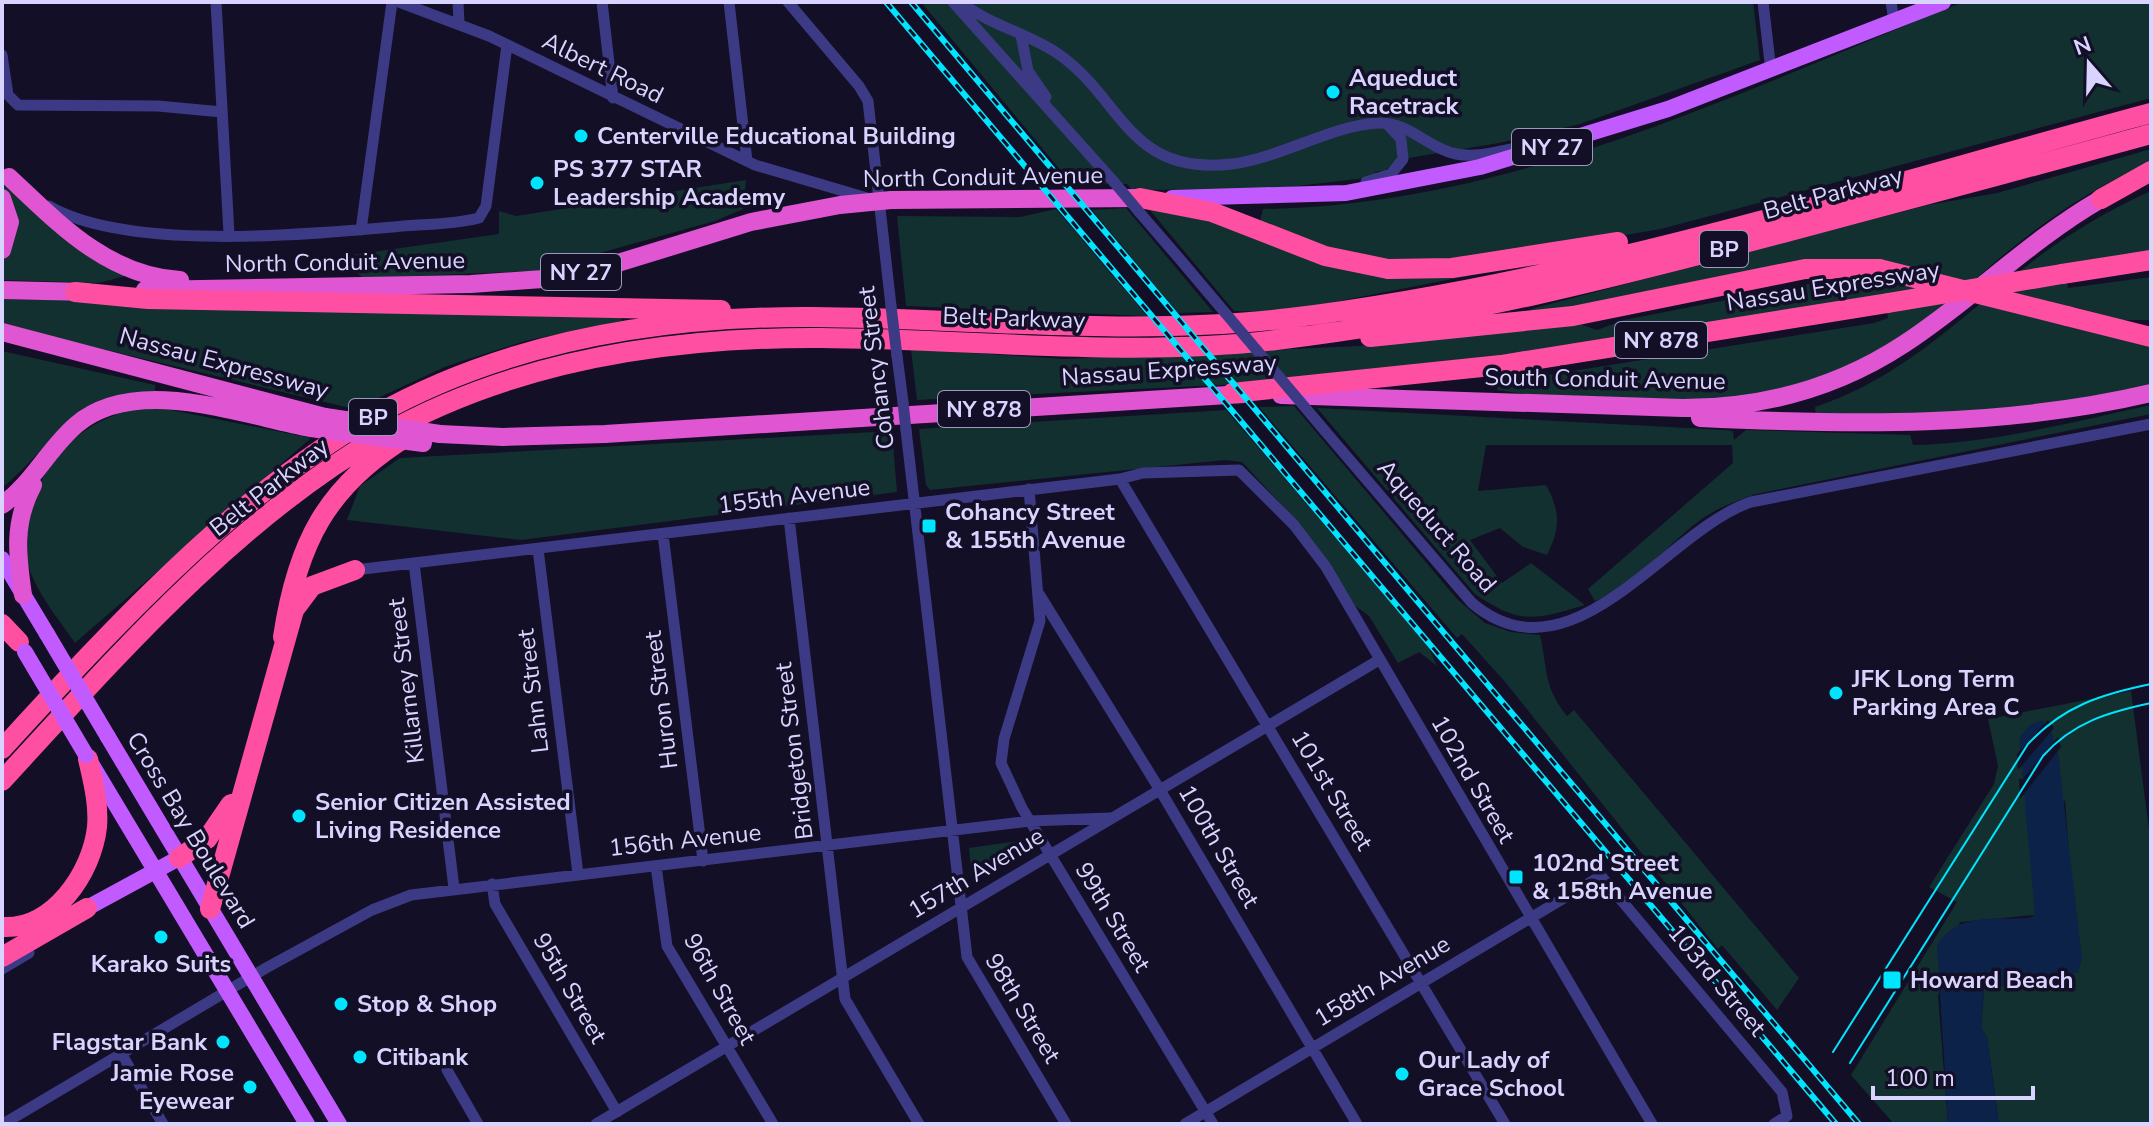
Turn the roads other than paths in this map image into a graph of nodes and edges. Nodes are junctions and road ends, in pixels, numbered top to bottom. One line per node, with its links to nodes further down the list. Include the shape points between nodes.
1 (216, 2): 21 (street)
2 (392, 2): 37 (street)
3 (399, 2): 14 (street, Albert Road)
4 (458, 2): 14 (street)
5 (602, 2): 19 (street)
6 (729, 2): 28 (street)
7 (788, 2): 34 (street, Cohancy Street, via 864,92)
8 (953, 2): 24 (street, Aqueduct Road)
9 (961, 2): 15 (street)
10 (1763, 2): 18 (street)
11 (1891, 2): 13 (street)
12 (1943, 2): 13 (main road, North Conduit Avenue / NY 27)
13 (1894, 21): 18 (main road, North Conduit Avenue / NY 27)
14 (459, 23): 16 (street, Albert Road)
15 (1021, 35): 23 (street, via 1067,61 1141,142 1190,162 1241,163 1362,126); 24 (street, via 1030,76)
16 (507, 45): 19 (street, Albert Road); 37 (street, North Conduit Avenue, via 483,216)
17 (2, 55): 21 (street, via 12,102 24,106 158,106)
18 (1771, 71): 26 (main road, North Conduit Avenue / NY 27)
19 (613, 98): 28 (street, Albert Road)
20 (2151, 101): 27 (highway)
21 (222, 112): 38 (street)
22 (2151, 113): 27 (highway, Belt Parkway / BP)
23 (1386, 124): 26 (street, via 1403,126 1462,155); 31 (street, via 1403,149 1395,171)
24 (1067, 126): 35 (street, Aqueduct Road, bridge)
25 (2151, 134): 49 (highway, Belt Parkway / BP, via 1630,272)
26 (1575, 140): 31 (main road, North Conduit Avenue / NY 27, via 1415,183)
27 (2032, 146): 36 (highway, Belt Parkway / BP)
28 (747, 161): 34 (street, Albert Road)
29 (2151, 173): 33 (highway)
30 (9, 177): 38 (street, North Conduit Avenue, via 51,207 101,227); 41 (highway, via 82,242 121,265 164,279)
31 (1307, 197): 35 (main road, North Conduit Avenue / NY 27)
32 (2, 198): 39 (highway, via 10,222)
33 (2101, 199): 53 (highway, South Conduit Avenue, via 2028,246 1903,345 1833,382 1732,406)
34 (879, 200): 35 (highway, North Conduit Avenue / NY 27); 41 (highway, North Conduit Avenue / NY 27, via 781,215 605,267 543,279); 60 (street, Cohancy Street, bridge)
35 (1140, 206): 36 (highway, via 1221,215 1325,256 1402,270 1452,268); 55 (street, Aqueduct Road, bridge, via 1472,603 1499,620 1533,625 1594,611 1704,525 1751,502)
36 (1732, 226): 44 (highway, Belt Parkway / BP, via 1450,291 1267,320 1102,325)
37 (361, 230): 38 (street, North Conduit Avenue)
38 (229, 234)
39 (2, 250)
40 (2151, 260): 51 (highway, Nassau Expressway / NY 878, bridge, via 1501,365)
41 (275, 286): 43 (highway, North Conduit Avenue / NY 27)
42 (2, 290): 43 (highway, North Conduit Avenue / NY 27)
43 (75, 292): 44 (highway, via 148,299 715,309)
44 (813, 317): 75 (highway, Belt Parkway / BP, via 688,323 596,336 496,362 410,398 348,432 272,488 177,569)
45 (2097, 322): 46 (highway); 48 (highway); 49 (highway, bridge, via 1879,269 1805,269 1610,310 1506,325)
46 (2151, 328)
47 (2, 332): 54 (highway, Nassau Expressway)
48 (2151, 337)
49 (1290, 339): 50 (highway, Belt Parkway / BP, via 1103,346 799,338)
50 (656, 348): 64 (highway, via 515,389 409,435 340,490); 77 (highway, Belt Parkway / BP, via 511,379 383,435 328,471 241,541)
51 (1232, 393): 53 (highway, South Conduit Avenue); 54 (highway, Nassau Expressway / NY 878, bridge, via 503,437 432,438)
52 (2151, 393): 53 (highway, via 2045,412 1921,423 1642,416)
53 (1572, 404)
54 (318, 423): 56 (highway, via 133,399 78,423)
55 (2151, 424)
56 (44, 464): 61 (highway); 70 (highway, via 18,524)
57 (1239, 470): 58 (street, 155th Avenue, via 1143,473); 76 (street, 102nd Street, via 1294,525 1326,567)
58 (1120, 479): 59 (street, 155th Avenue); 78 (street, 101st Street)
59 (1029, 489): 60 (street, 155th Avenue); 69 (street, 99th Street)
60 (914, 503): 62 (street, 155th Avenue); 88 (street, Cohancy Street)
61 (2, 505)
62 (789, 518): 63 (street, 155th Avenue); 89 (street, Bridgeton Street)
63 (663, 534): 65 (street, 155th Avenue); 92 (street, Huron Street)
64 (305, 548): 68 (highway, via 320,568); 73 (highway)
65 (538, 549): 67 (street, 155th Avenue); 95 (street, Lahn Street)
66 (2, 559): 70 (main road, Cross Bay Boulevard)
67 (414, 563): 68 (street, 155th Avenue); 98 (street, Killarney Street)
68 (355, 570): 73 (highway, via 307,590)
69 (1039, 594): 84 (street, 100th Street); 87 (street, 99th Street, via 1040,621 1001,763)
70 (23, 595): 91 (main road, Cross Bay Boulevard, bridge)
71 (2, 613): 74 (main road)
72 (2, 624): 74 (highway)
73 (283, 637): 82 (highway)
74 (22, 647): 81 (main road, bridge)
75 (88, 656): 79 (highway); 80 (highway, Belt Parkway / BP)
76 (1379, 660): 78 (street, 157th Avenue); 102 (street, 102nd Street)
77 (92, 683): 83 (highway, Belt Parkway / BP); 85 (highway)
78 (1268, 725): 84 (street, 157th Avenue); 108 (street, 101st Street)
79 (2, 733)
80 (2, 749)
81 (87, 757): 94 (main road); 103 (highway, via 98,815 86,866 67,895 45,913 22,925)
82 (250, 760): 91 (highway, via 219,825); 101 (highway)
83 (2, 781)
84 (1160, 790): 86 (street, 157th Avenue); 111 (street, 100th Street)
85 (2, 798)
86 (1110, 818): 87 (street); 90 (street, 157th Avenue)
87 (1030, 821): 88 (street); 90 (street, 99th Street)
88 (952, 830): 89 (street, 156th Avenue); 100 (street, Cohancy Street)
89 (828, 846): 92 (street, 156th Avenue); 107 (street, Bridgeton Street)
90 (1050, 854): 100 (street, 157th Avenue); 116 (street, 99th Street)
91 (179, 858): 94 (main road); 101 (main road, Cross Bay Boulevard)
92 (703, 861): 93 (street, 156th Avenue)
93 (656, 866): 95 (street, 156th Avenue); 110 (street, 96th Street, via 667,946)
94 (156, 869): 99 (main road); 109 (main road)
95 (578, 874): 97 (street, 156th Avenue)
96 (1601, 876): 102 (street, 158th Avenue); 117 (street, 103rd Street, via 1782,1092)
97 (492, 884): 98 (street, 156th Avenue); 115 (street, 95th Street, via 495,904)
98 (454, 888): 106 (street, 156th Avenue, via 384,904)
99 (87, 908): 104 (highway); 105 (street, via 80,922)
100 (962, 908): 107 (street, 157th Avenue); 128 (street, 98th Street, via 967,957)
101 (210, 909): 106 (main road, Cross Bay Boulevard)
102 (1530, 919): 108 (street, 158th Avenue); 133 (street, 102nd Street)
103 (2, 927)
104 (2, 957)
105 (2, 969)
106 (250, 978): 109 (street, 156th Avenue); 123 (main road, Cross Bay Boulevard)
107 (843, 978): 110 (street, 157th Avenue); 127 (street, Bridgeton Street, via 845,999)
108 (1421, 983): 111 (street, 158th Avenue); 132 (street, 101st Street)
109 (228, 991): 112 (street, 156th Avenue); 114 (main road)
110 (727, 1047): 115 (street, 157th Avenue); 126 (street, 96th Street)
111 (1312, 1048): 116 (street, 158th Avenue); 131 (street, 100th Street)
112 (122, 1055): 118 (street, 156th Avenue); 120 (street)
113 (447, 1070): 124 (street)
114 (296, 1106): 121 (main road); 122 (main road, via 312,1112)
115 (617, 1112): 125 (street, 157th Avenue)
116 (1205, 1112): 129 (street, 158th Avenue); 130 (street, 99th Street)
117 (1786, 1116): 119 (street); 134 (street)
118 (11, 1122)
119 (1799, 1123)
120 (163, 1124)
121 (307, 1124)
122 (319, 1124)
123 (339, 1124)
124 (478, 1124)
125 (596, 1124)
126 (773, 1124)
127 (919, 1124)
128 (1066, 1124)
129 (1185, 1124)
130 (1213, 1124)
131 (1357, 1124)
132 (1505, 1124)
133 (1652, 1124)
134 (1774, 1124)

